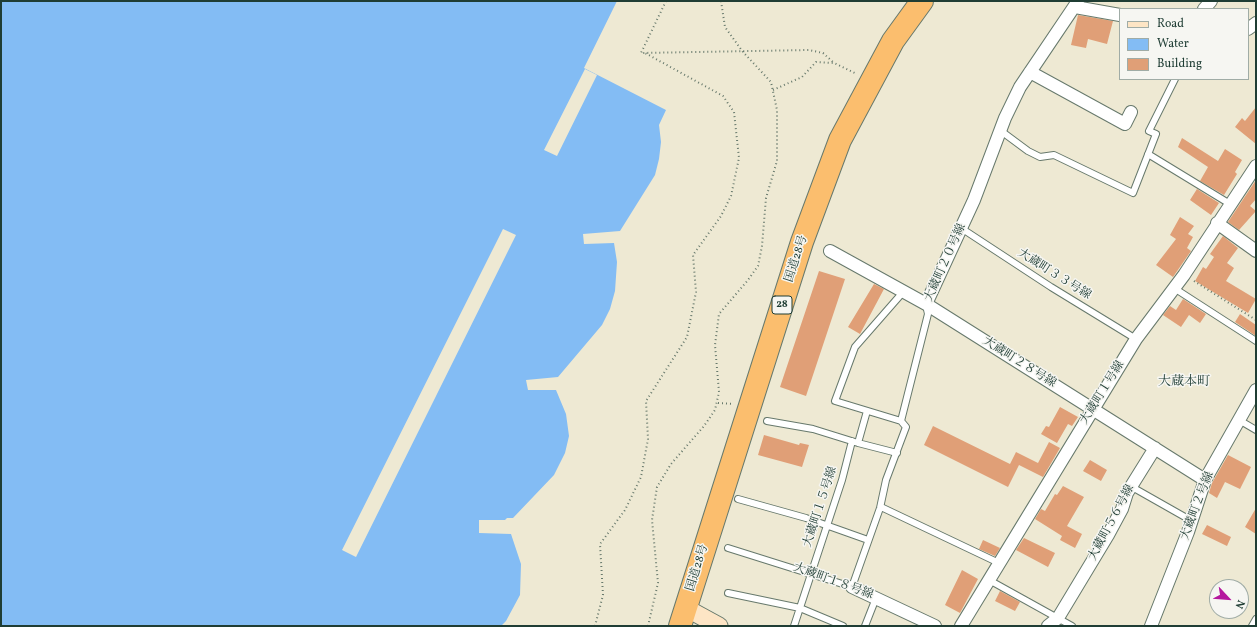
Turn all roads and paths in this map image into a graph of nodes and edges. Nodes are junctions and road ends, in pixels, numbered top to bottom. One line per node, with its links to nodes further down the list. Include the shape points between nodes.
1 (666, 1): 7 (path, via 641,53)
2 (721, 1): 6 (path, via 725,27)
3 (922, 1): 11 (highway, 国道28号 / 28, via 893,42)
4 (1077, 4): 5 (street); 9 (street, 大蔵町２０号線)
5 (1119, 16)
6 (743, 52): 7 (path); 8 (path, via 809,50 823,53); 12 (path, via 771,82)
7 (645, 53): 58 (path, via 723,96 734,112 739,158 731,196 721,216 693,255 696,292 687,337 646,401 648,439 641,477 625,510 600,544 604,595)
8 (834, 63): 11 (path); 12 (path, via 816,62 802,77)
9 (1030, 72): 13 (street, via 1125,124); 14 (street, 大蔵町２０号線, via 1020,87)
10 (1174, 80): 15 (lane, via 1149,131 1156,134)
11 (871, 81): 54 (highway, 国道28号 / 28, via 840,140 802,242)
12 (773, 90): 59 (path, via 777,110 777,161 766,198 758,266 719,314 714,346 719,392 715,410 671,464 657,487 652,520 658,583)
13 (1131, 112)
14 (1001, 131): 15 (lane, via 1040,157 1054,155 1133,193); 19 (street, 大蔵町２０号線)
15 (1148, 154): 17 (lane)
16 (1256, 166): 17 (street, 大蔵町１号線)
17 (1230, 204): 18 (street, 大蔵町１号線)
18 (1217, 223): 21 (street); 22 (street, 大蔵町１号線)
19 (961, 228): 25 (street, 大蔵町２０号線); 27 (lane, 大蔵町３３号線)
20 (830, 251): 24 (street, 大蔵町２８号線)
21 (1256, 251)
22 (1184, 275): 23 (street, 大蔵町１号線); 26 (path)
23 (1174, 288): 27 (street, 大蔵町１号線); 28 (lane)
24 (904, 291): 25 (street, 大蔵町２８号線); 31 (lane, via 855,347 835,401)
25 (926, 304): 30 (street, 大蔵町２８号線); 34 (lane, 大蔵町２０号線, via 928,314)
26 (1256, 320)
27 (1136, 339): 30 (street, 大蔵町１号線)
28 (1256, 339)
29 (1256, 390): 32 (street, 大蔵町２号線)
30 (1092, 409): 37 (street, 大蔵町２８号線); 47 (street, 大蔵町１号線)
31 (868, 411): 34 (lane); 36 (lane, 大蔵町１５号線)
32 (1239, 420): 35 (lane); 39 (street, 大蔵町２号線)
33 (767, 421): 36 (lane)
34 (900, 421): 38 (lane, 大蔵町２０号線, via 906,427)
35 (1256, 430)
36 (855, 442): 38 (lane); 44 (lane, 大蔵町１５号線)
37 (1155, 448): 39 (street, 大蔵町２８号線); 40 (street, 大蔵町５６号線)
38 (896, 453): 42 (lane, 大蔵町２０号線, via 886,480)
39 (1205, 480): 43 (street, 大蔵町２号線)
40 (1132, 486): 43 (lane); 55 (street, 大蔵町５６号線, via 1115,522)
41 (738, 498): 44 (lane)
42 (881, 507): 45 (lane, 大蔵町２０号線); 47 (lane)
43 (1192, 521): 57 (street, 大蔵町２号線)
44 (827, 526): 45 (lane); 48 (lane, 大蔵町１５号線)
45 (868, 540): 50 (lane, 大蔵町２０号線)
46 (728, 548): 48 (lane, 大蔵町１８号線)
47 (999, 563): 49 (street, 大蔵町１号線)
48 (811, 573): 50 (lane, 大蔵町１８号線); 53 (lane, 大蔵町１５号線)
49 (989, 580): 55 (lane); 65 (street, 大蔵町１号線)
50 (852, 587): 52 (street, 大蔵町１８号線)
51 (728, 593): 53 (lane)
52 (876, 598): 63 (lane); 64 (street, 大蔵町１８号線)
53 (800, 608): 61 (lane, 大蔵町１５号線); 62 (lane)
54 (683, 617): 60 (street)
55 (1058, 618): 66 (street); 67 (lane)
56 (1256, 619): 68 (lane)
57 (1153, 625)
58 (595, 626)
59 (648, 626)
60 (718, 626)
61 (794, 626)
62 (843, 626)
63 (865, 626)
64 (935, 626)
65 (961, 626)
66 (1048, 626)
67 (1072, 626)
68 (1252, 626)

